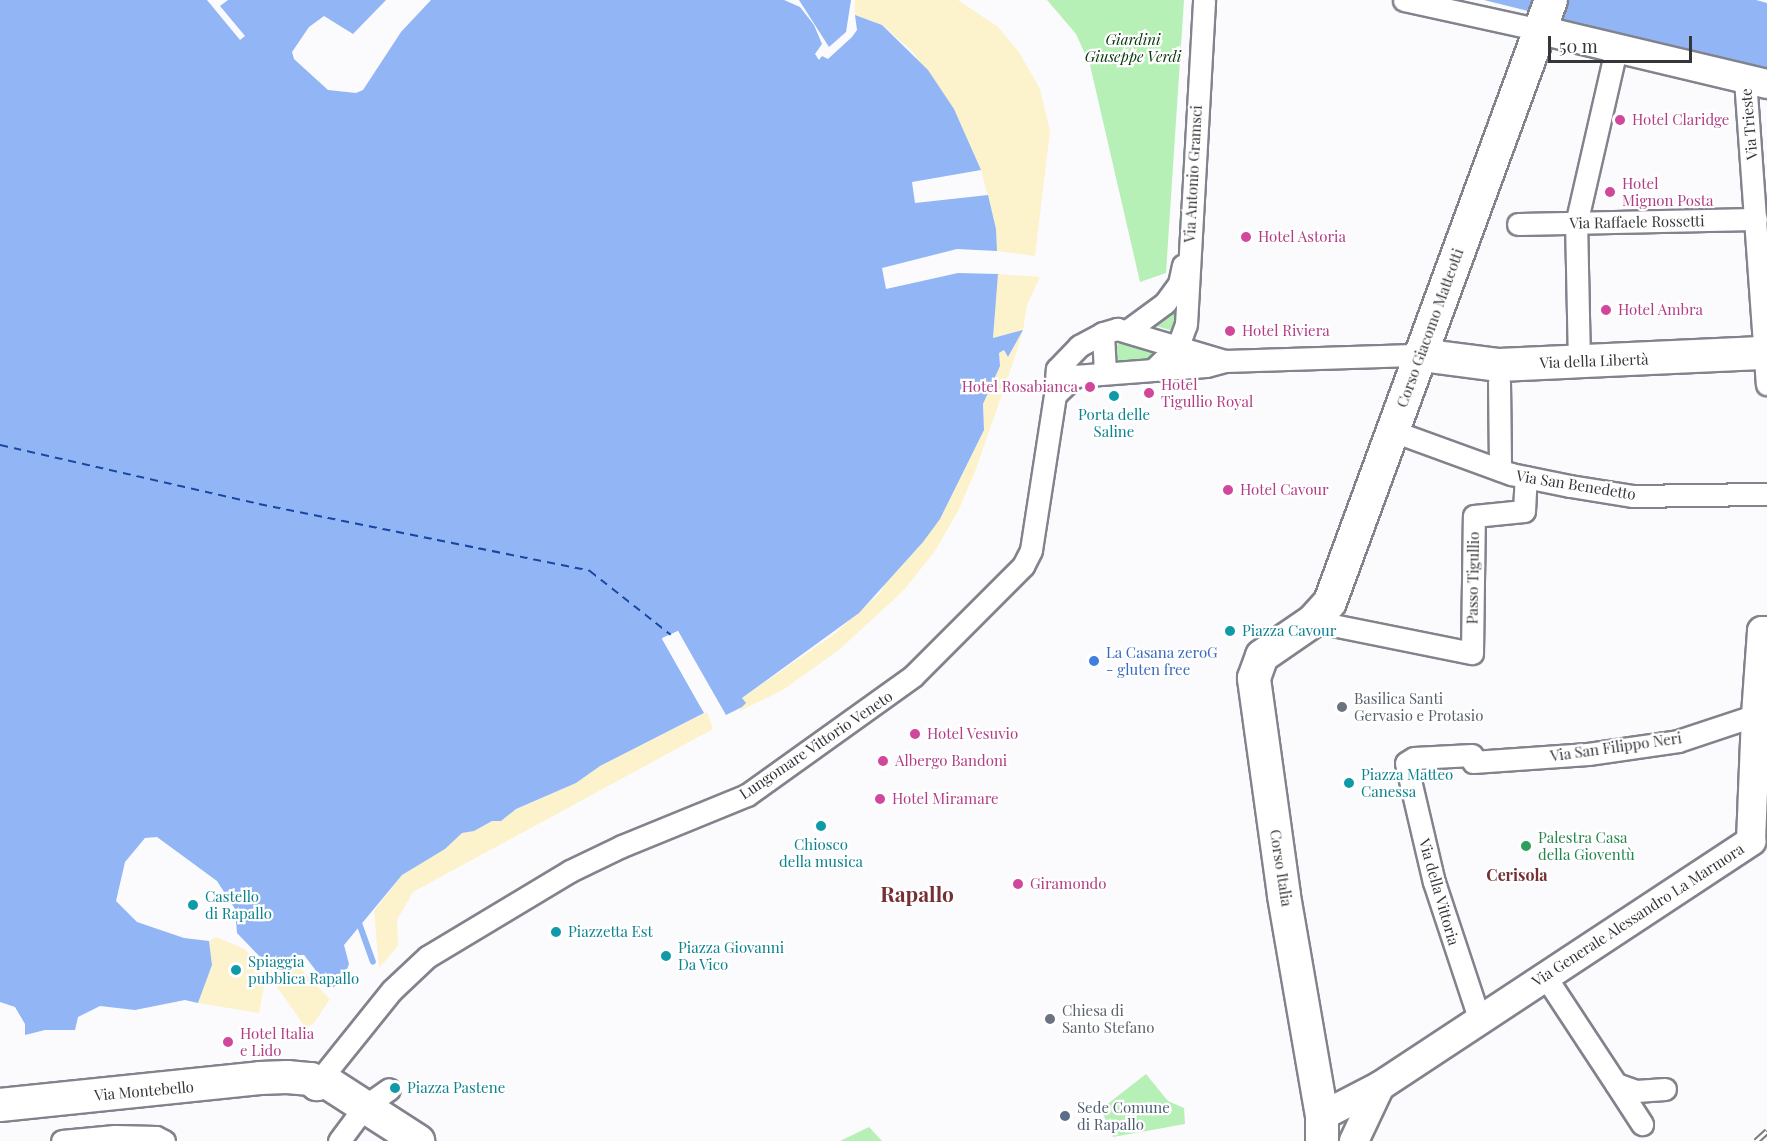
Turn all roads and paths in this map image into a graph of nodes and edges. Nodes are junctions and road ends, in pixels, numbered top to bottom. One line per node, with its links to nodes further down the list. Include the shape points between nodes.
1 (1204, 0): 9 (street, Via Antonio Gramsci)
2 (1404, 0): 3 (street)
3 (1545, 16): 4 (street); 14 (main road, Corso Giacomo Matteotti)
4 (1616, 49): 5 (street); 8 (street)
5 (1756, 82): 6 (street, Via Trieste)
6 (1756, 219): 8 (street, Via Raffaele Rossetti); 13 (street, Via Trieste)
7 (1518, 224): 8 (street, Via Raffaele Rossetti)
8 (1576, 224): 16 (street)
9 (1189, 244): 10 (street, via 1179,284 1172,295); 12 (street, Via Antonio Gramsci, via 1186,324)
10 (1127, 331): 11 (street); 12 (street)
11 (1103, 333): 18 (street); 21 (street, Lungomare Vittorio Veneto, via 1079,346 1057,369)
12 (1178, 346): 15 (street); 17 (street)
13 (1765, 353): 16 (main road, Via della Libertà); 20 (street, Via Trieste)
14 (1421, 355): 15 (street); 16 (main road, Via della Libertà, via 1499,364); 22 (main road, Corso Giacomo Matteotti)
15 (1225, 361): 17 (street, via 1206,366)
16 (1579, 363)
17 (1155, 368): 18 (street)
18 (1106, 372): 21 (street, via 1075,376)
19 (1499, 382): 23 (street)
20 (1767, 384)
21 (1055, 395): 32 (street, Lungomare Vittorio Veneto, via 1031,550 1003,588 913,676 747,795 570,871 427,957)
22 (1393, 431): 23 (street, Via San Benedetto); 26 (main road, Corso Giacomo Matteotti, via 1330,602)
23 (1500, 470): 24 (street, Via San Benedetto)
24 (1526, 477): 25 (street, Via San Benedetto, via 1633,496); 26 (street, Passo Tigullio, via 1524,511 1474,516 1472,652)
25 (1767, 494)
26 (1313, 621): 38 (main road, Corso Italia, via 1262,656 1254,678 1283,884)
27 (1765, 631): 28 (street, Via Generale Alessandro La Marmora)
28 (1756, 715): 29 (street, Via San Filippo Neri, via 1678,741 1588,754 1414,758); 30 (street, Via Generale Alessandro La Marmora, via 1751,841)
29 (1406, 763): 31 (street, Via della Vittoria, via 1434,882)
30 (1545, 976): 31 (street, Via Generale Alessandro La Marmora); 33 (street)
31 (1479, 1018): 38 (street, Via Generale Alessandro La Marmora, via 1380,1086)
32 (317, 1072): 35 (main road); 36 (main road, Via Montebello)
33 (1616, 1084): 34 (street, via 1636,1091); 37 (street)
34 (1665, 1089)
35 (377, 1097): 41 (street); 42 (main road)
36 (0, 1106)
37 (1641, 1124)
38 (1338, 1134)
39 (62, 1141): 40 (street, via 115,1136 156,1137)
40 (164, 1141)
41 (339, 1141)
42 (418, 1141)

